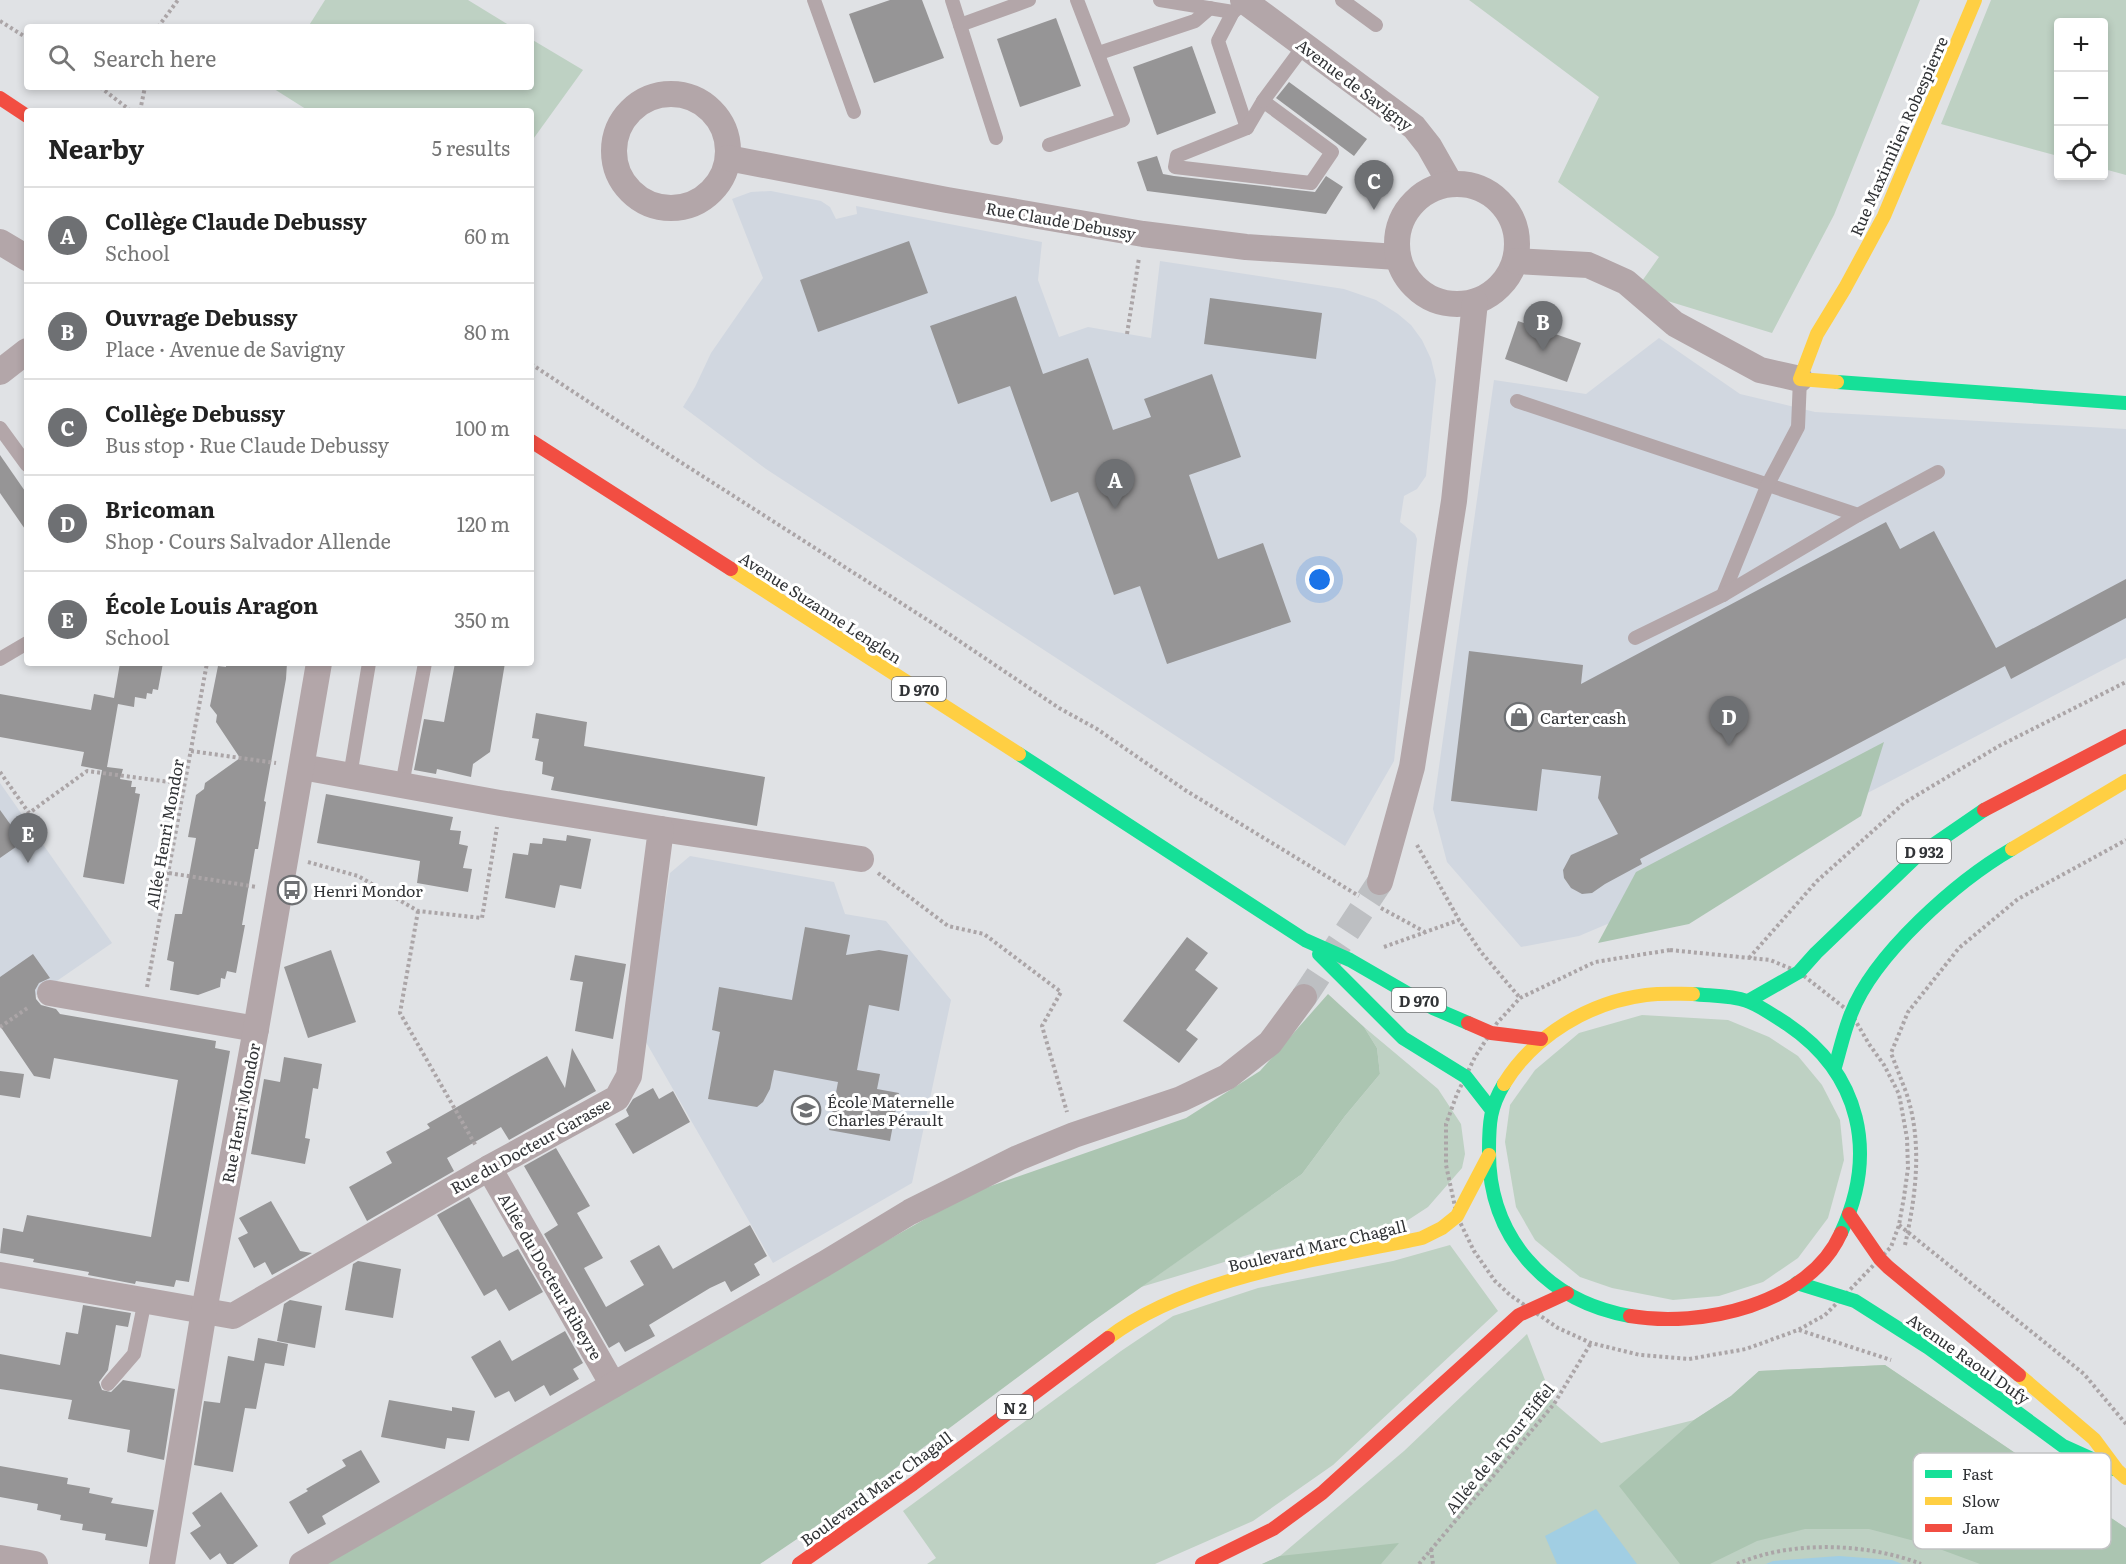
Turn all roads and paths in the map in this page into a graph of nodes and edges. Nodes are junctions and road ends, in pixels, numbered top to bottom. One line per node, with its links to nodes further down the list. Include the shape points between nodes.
1 (178, 0): 12 (path)
2 (814, 0): 24 (lane)
3 (952, 0): 13 (lane)
4 (1029, 0): 13 (lane)
5 (1077, 0): 17 (lane)
6 (1160, 0): 10 (lane)
7 (1342, 0): 14 (lane)
8 (1975, 0): 41 (main road, Rue Maximilien Robespierre, via 1884,216 1817,333)
9 (1240, 5): 10 (lane); 16 (street, Avenue de Savigny); 26 (lane, via 1218,41)
10 (1210, 8): 17 (lane, via 1195,21)
11 (0, 21): 15 (path)
12 (160, 24)
13 (960, 25): 27 (lane)
14 (1376, 25)
15 (24, 36)
16 (1303, 46): 21 (lane); 30 (street, Avenue de Savigny, via 1414,127)
17 (1099, 53): 28 (lane, via 1123,120)
18 (104, 90): 22 (path)
19 (144, 90): 23 (path)
20 (0, 98): 25 (main road)
21 (1263, 101): 26 (lane); 26 (lane, via 1332,152 1311,183 1174,167 1177,156)
22 (127, 108)
23 (141, 108)
24 (854, 112)
25 (24, 114)
26 (1247, 128)
27 (996, 138)
28 (1048, 145)
29 (728, 158): 29 (street, via 727,138 719,119 706,105 678,94 648,98 631,109 619,125 613,144 620,179 631,193 664,208 681,207 706,196 723,176); 31 (street, Rue Claude Debussy)
30 (1450, 183): 34 (street, via 1431,189 1414,201 1402,217 1396,237); 35 (street, via 1489,192 1504,205 1514,222)
31 (1143, 234): 34 (street, Rue Claude Debussy, via 1246,247); 37 (path)
32 (0, 242): 33 (street)
33 (24, 256)
34 (1397, 257): 36 (street, via 1405,276 1418,291 1436,301 1455,305)
35 (1516, 261): 36 (street, via 1507,279); 41 (street, via 1588,265 1626,282 1675,324 1760,370)
36 (1475, 303): 75 (street, via 1454,501 1412,767)
37 (1127, 334)
38 (24, 353): 40 (street)
39 (534, 366): 75 (path, via 1059,708 1098,729 1185,790)
40 (0, 372)
41 (1800, 379): 43 (main road); 48 (lane, via 1798,427)
42 (1517, 401): 48 (lane)
43 (2126, 403)
44 (0, 428): 46 (lane)
45 (534, 443): 78 (main road, Avenue Suzanne Lenglen / D 970)
46 (24, 461)
47 (1938, 472): 49 (lane)
48 (1768, 484): 49 (lane); 50 (lane)
49 (1857, 515): 50 (lane)
50 (1723, 595): 51 (lane)
51 (1635, 638)
52 (24, 645): 53 (lane)
53 (0, 659)
54 (206, 666): 60 (path, Allée Henri Mondor)
55 (319, 666): 61 (street, Rue Henri Mondor)
56 (368, 666): 63 (lane)
57 (424, 666): 66 (lane)
58 (2126, 682): 79 (path, via 2000,746 1904,803 1816,881)
59 (2126, 736): 80 (main road, D 932, via 1976,814 1917,856)
60 (191, 751): 61 (path); 65 (path, Allée Henri Mondor)
61 (302, 767): 63 (street); 71 (street, Rue Henri Mondor)
62 (0, 772): 65 (path, via 29,813 87,771)
63 (350, 776): 66 (street)
64 (2126, 781): 86 (main road, D 932, via 1985,865 1927,914 1875,970)
65 (185, 783): 73 (path, Allée Henri Mondor)
66 (402, 785): 67 (street)
67 (500, 803): 68 (street); 76 (path, via 482,918)
68 (661, 829): 72 (street); 98 (street, Rue du Docteur Garasse, via 629,1076 616,1098)
69 (2126, 840): 102 (path, via 2018,899 1959,948 1908,1012 1891,1053 1913,1122 1917,1158)
70 (1416, 844): 77 (path)
71 (285, 856): 74 (street, Rue Henri Mondor); 76 (path, via 358,876)
72 (861, 860): 96 (path, via 948,926 984,934 1061,992 1042,1026)
73 (169, 873): 74 (path); 85 (path, Allée Henri Mondor)
74 (279, 891): 88 (street, Rue Henri Mondor)
75 (1373, 896): 77 (path, via 1425,932)
76 (418, 911): 98 (path, via 400,1012)
77 (1459, 920): 83 (path)
78 (1305, 940): 89 (main road, Avenue Suzanne Lenglen / D 970, via 1350,960 1433,1008); 94 (main road, Avenue Suzanne Lenglen / D 970, via 1403,1038)
79 (1749, 958): 80 (path, via 1770,960); 83 (path, via 1670,950 1595,962)
80 (1799, 972): 84 (main road, D 932); 86 (path)
81 (50, 993): 85 (street); 87 (path)
82 (1304, 997): 96 (street, via 1270,1043 1227,1077 1181,1099)
83 (1520, 998): 89 (path)
84 (1748, 1001): 91 (main road, via 1693,994 1640,995 1597,1008 1562,1024); 93 (main road, via 1789,1024)
85 (142, 1009): 88 (street)
86 (1851, 1013): 92 (path); 93 (main road, D 932)
87 (0, 1027)
88 (256, 1029): 111 (street, Rue Henri Mondor)
89 (1491, 1033): 91 (main road, Avenue Suzanne Lenglen / D 970); 94 (path)
90 (1874, 1034): 92 (path)
91 (1542, 1039): 95 (main road, via 1508,1074)
92 (1869, 1044): 101 (path, via 1899,1094 1907,1138 1908,1168)
93 (1835, 1067): 99 (main road, via 1855,1110 1860,1145 1858,1180)
94 (1466, 1077): 95 (main road, Avenue Suzanne Lenglen / D 970); 100 (path, via 1446,1125 1446,1165)
95 (1491, 1109): 97 (main road)
96 (1074, 1135): 114 (street, via 910,1212)
97 (1488, 1155): 100 (main road, Boulevard Marc Chagall / N 2); 107 (main road, via 1492,1190 1502,1221 1539,1274)
98 (489, 1168): 111 (street, Rue du Docteur Garasse, via 233,1316); 114 (street, Allée du Docteur Ribeyre)
99 (1849, 1214): 104 (main road, Avenue Raoul Dufy); 106 (main road, via 1821,1265)
100 (1457, 1216): 110 (path, via 1495,1281); 125 (main road, Boulevard Marc Chagall / N 2, via 1422,1238 1246,1276 1178,1299 1122,1327)
101 (1899, 1225): 102 (path); 104 (path, via 1891,1247)
102 (1908, 1232): 103 (path); 115 (path, via 2085,1374)
103 (1904, 1249)
104 (1880, 1259): 108 (path); 117 (main road, Avenue Raoul Dufy, via 2064,1412)
105 (0, 1275): 109 (street, Rue du Docteur Garasse)
106 (1797, 1284): 107 (main road, via 1758,1303 1715,1315 1663,1320 1608,1312); 108 (main road, Avenue Raoul Dufy)
107 (1567, 1293): 110 (main road)
108 (1843, 1297): 112 (path, via 1825,1315 1798,1330 1746,1349 1689,1359 1640,1355); 116 (main road, Avenue Raoul Dufy, via 1929,1348)
109 (145, 1300): 111 (street, Rue du Docteur Garasse); 113 (lane, via 134,1354)
110 (1530, 1310): 112 (path); 126 (main road, via 1519,1315 1322,1493 1273,1529)
111 (204, 1311): 123 (street, Rue Henri Mondor)
112 (1591, 1343): 120 (path, Allée de la Tour Eiffel, via 1554,1404)
113 (108, 1384)
114 (613, 1385): 124 (street)
115 (2126, 1424)
116 (2078, 1453)
117 (2105, 1453)
118 (2111, 1461): 119 (main road, Avenue Raoul Dufy)
119 (2121, 1474)
120 (1431, 1548): 127 (path, Allée de la Tour Eiffel); 128 (path)
121 (0, 1558): 122 (street)
122 (35, 1564)
123 (162, 1564)
124 (302, 1564)
125 (799, 1564)
126 (1202, 1564)
127 (1419, 1564)
128 (1433, 1564)
129 (1737, 1564): 130 (path, via 1780,1551 1821,1547 1868,1549)
130 (1921, 1564)

